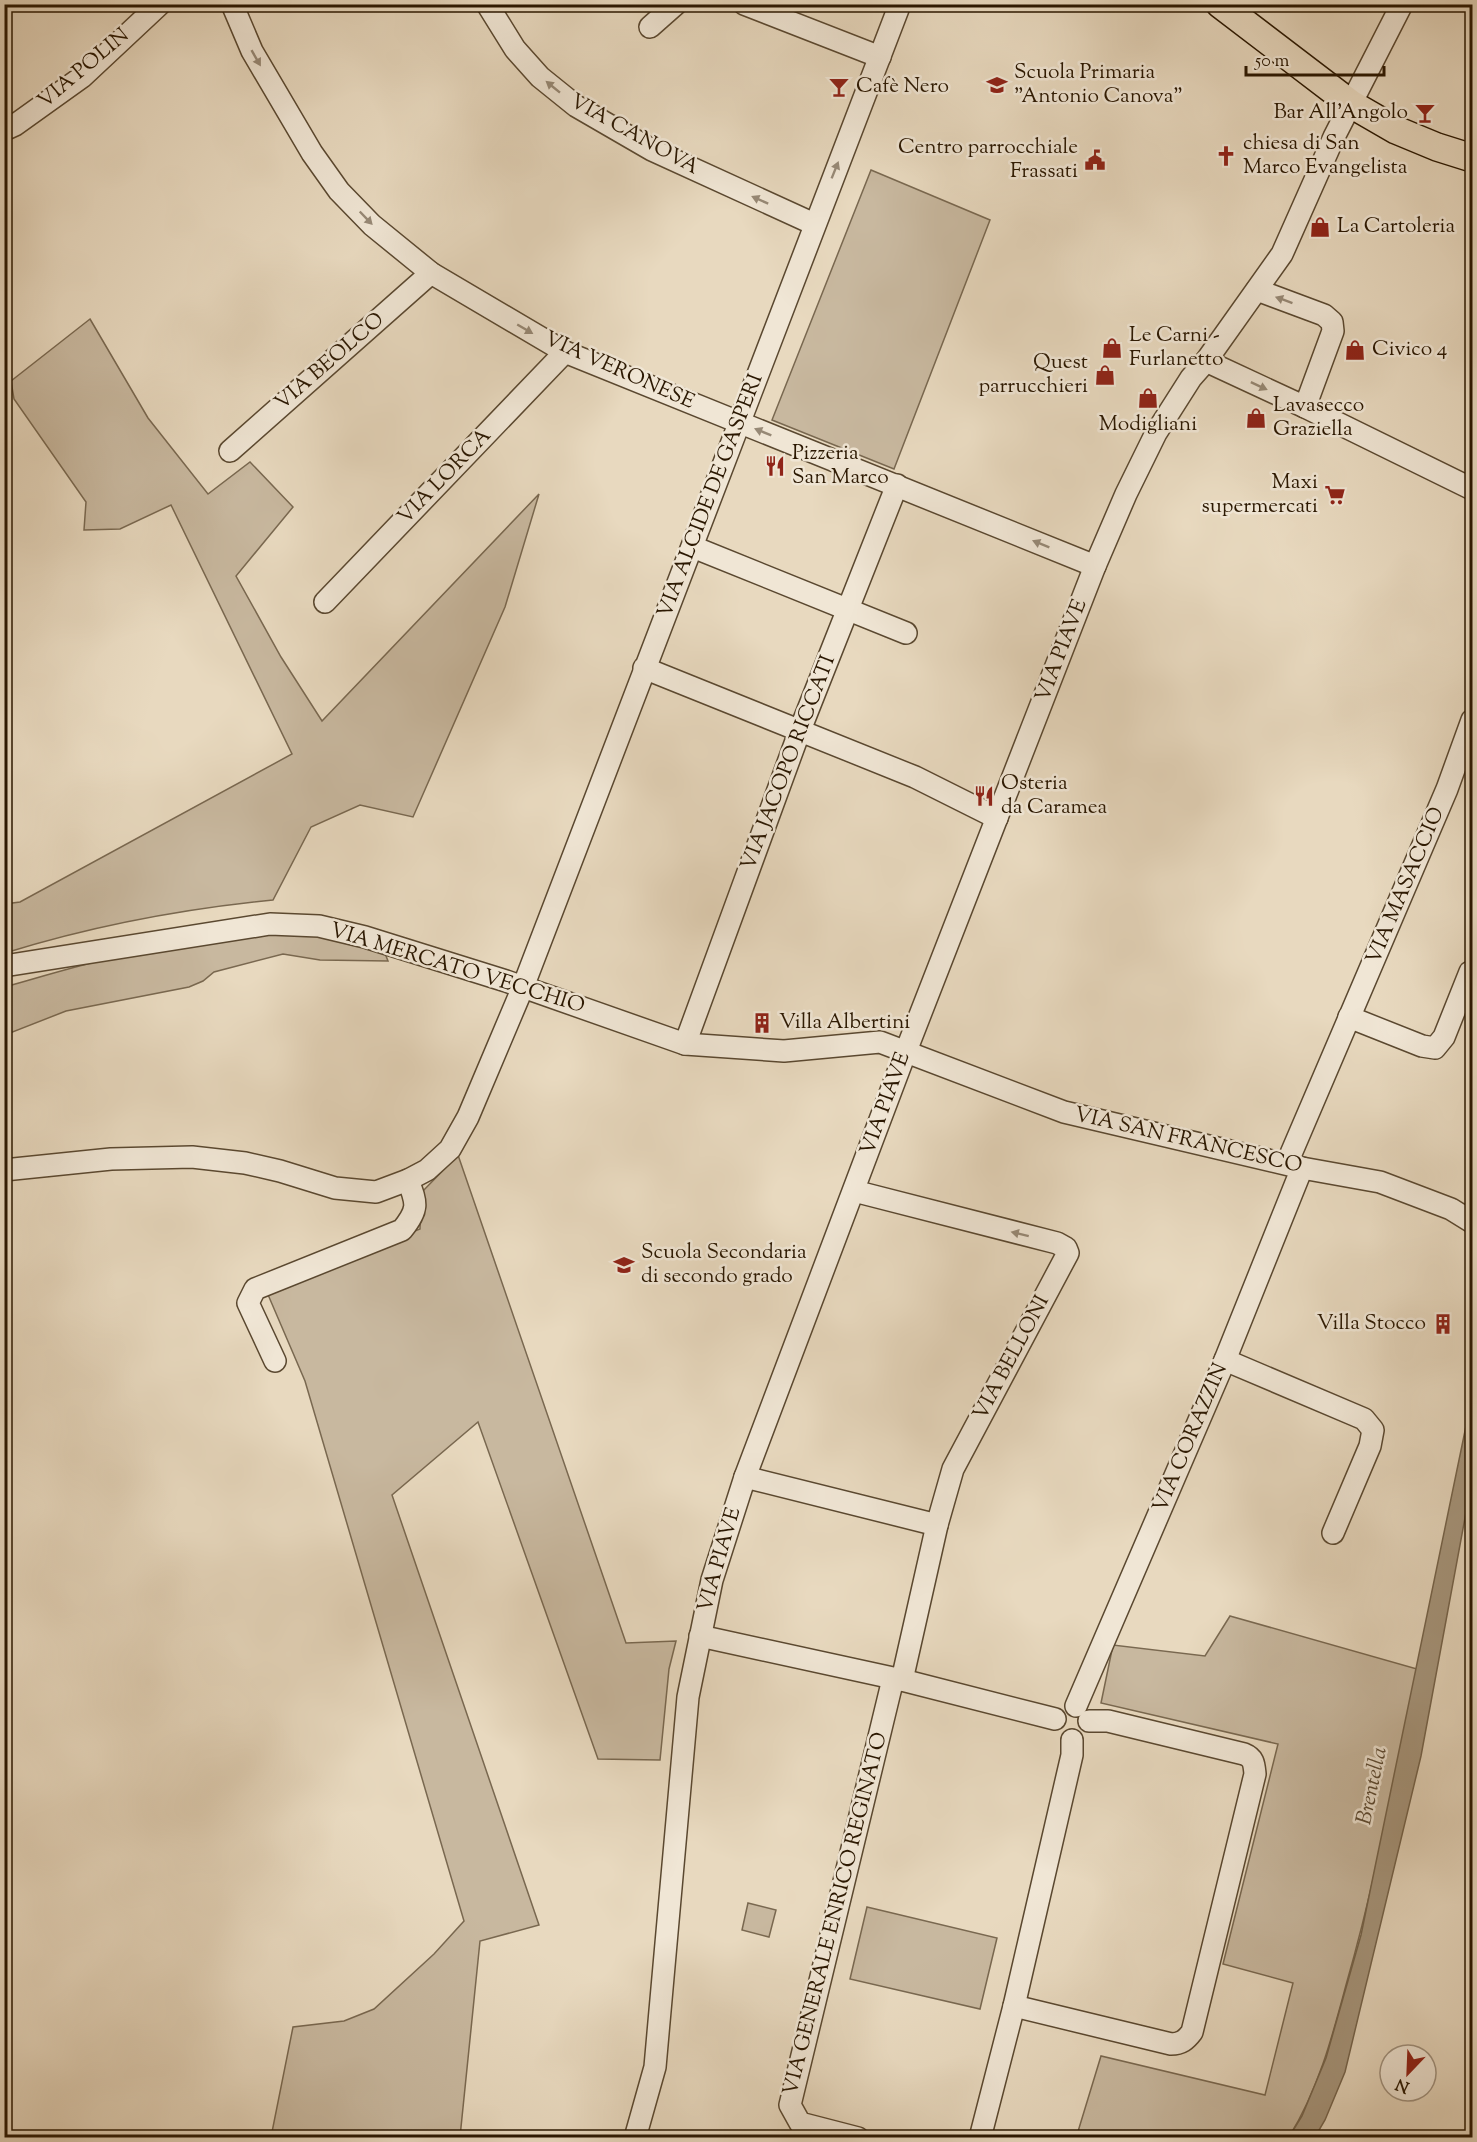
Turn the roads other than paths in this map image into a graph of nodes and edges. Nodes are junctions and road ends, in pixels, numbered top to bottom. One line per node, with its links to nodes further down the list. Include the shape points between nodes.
1 (160, 4): 12 (street, VIA POLIN, via 82,77)
2 (232, 4): 15 (street, VIA VERONESE, one-way to 15, via 252,51 339,191 372,225)
3 (487, 4): 14 (street, VIA CANOVA, one-way to 3, via 652,150 576,106 521,56)
4 (676, 4): 9 (street)
5 (744, 4): 10 (street)
6 (900, 4): 10 (street, VIA ALCIDE DE GASPERI)
7 (1220, 4): 11 (main road)
8 (1402, 4): 11 (street, VIA PIAVE)
9 (650, 27)
10 (880, 57): 14 (street, VIA ALCIDE DE GASPERI, one-way to 10)
11 (1351, 104): 13 (main road, via 1396,130); 16 (street, VIA PIAVE, via 1282,254)
12 (4, 130)
13 (1473, 158)
14 (814, 224): 20 (street, VIA ALCIDE DE GASPERI)
15 (431, 273): 17 (street, VIA VERONESE, one-way to 17); 21 (street, VIA BEOLCO)
16 (1257, 290): 18 (street, VIA PIAVE); 19 (street, one-way to 16, via 1333,331 1332,322 1324,315)
17 (565, 352): 20 (street, VIA VERONESE); 26 (street, VIA LORCA)
18 (1206, 361): 19 (street, one-way to 19); 25 (street, VIA PIAVE, via 1156,433)
19 (1305, 407): 23 (street)
20 (739, 423): 22 (street, VIA VERONESE, one-way to 20); 24 (street, VIA ALCIDE DE GASPERI)
21 (230, 451)
22 (897, 485): 25 (street, VIA VERONESE, one-way to 22); 27 (street, VIA JACOPO RICCATI)
23 (1473, 489)
24 (693, 547): 27 (street); 29 (street, VIA ALCIDE DE GASPERI)
25 (1095, 566): 32 (street, VIA PIAVE)
26 (325, 602)
27 (847, 609): 28 (street); 31 (street, VIA JACOPO RICCATI)
28 (906, 633)
29 (644, 669): 31 (street); 35 (street, VIA ALCIDE DE GASPERI)
30 (1473, 720): 36 (street, VIA MASACCIO)
31 (800, 730): 32 (street, via 915,777); 37 (street, VIA JACOPO RICCATI)
32 (997, 818): 38 (street, VIA PIAVE)
33 (4, 966): 35 (street, VIA MERCATO VECCHIO, via 270,924 319,926 365,937)
34 (1470, 972): 36 (street, via 1444,1037 1435,1048)
35 (523, 987): 37 (street, VIA MERCATO VECCHIO); 41 (street, VIA ALCIDE DE GASPERI, via 461,1133 427,1170)
36 (1349, 1017): 39 (street, VIA MASACCIO)
37 (685, 1044): 38 (street, VIA MERCATO VECCHIO, via 784,1051 880,1042)
38 (906, 1051): 39 (street, VIA SAN FRANCESCO, via 1064,1112); 42 (street, VIA PIAVE)
39 (1295, 1166): 43 (street, VIA SAN FRANCESCO, via 1380,1182 1451,1209); 44 (street, VIA CORAZZIN)
40 (4, 1170): 41 (street, VIA ALCIDE DE GASPERI, via 192,1157 246,1163 336,1188 376,1192)
41 (408, 1180): 45 (street, via 416,1199 413,1217 402,1230 255,1289 248,1303)
42 (854, 1191): 46 (street, VIA PIAVE); 47 (street, VIA BELLONI, one-way to 42, via 953,1468 1068,1253 1058,1243)
43 (1473, 1222)
44 (1225, 1360): 48 (street, via 1364,1419 1373,1430); 51 (street, VIA CORAZZIN)
45 (275, 1361)
46 (745, 1477): 47 (street); 49 (street, VIA PIAVE, via 712,1580)
47 (937, 1525): 50 (street, VIA BELLONI)
48 (1333, 1533)
49 (700, 1636): 50 (street); 55 (street, VIA PIAVE, via 688,1697 655,2067)
50 (898, 1679): 52 (street); 56 (street, VIA GENERALE ENRICO REGINATO, via 790,2105 800,2123)
51 (1082, 1714): 52 (street, via 1063,1708); 53 (street, via 1085,1734); 54 (street, via 1244,1754 1254,1763 1255,1774 1192,2032 1187,2039 1171,2044)
52 (1055, 1719): 53 (street, via 1060,1735)
53 (1072, 1740): 54 (street)
54 (1014, 2006): 57 (street)
55 (635, 2138)
56 (858, 2138)
57 (980, 2138)

